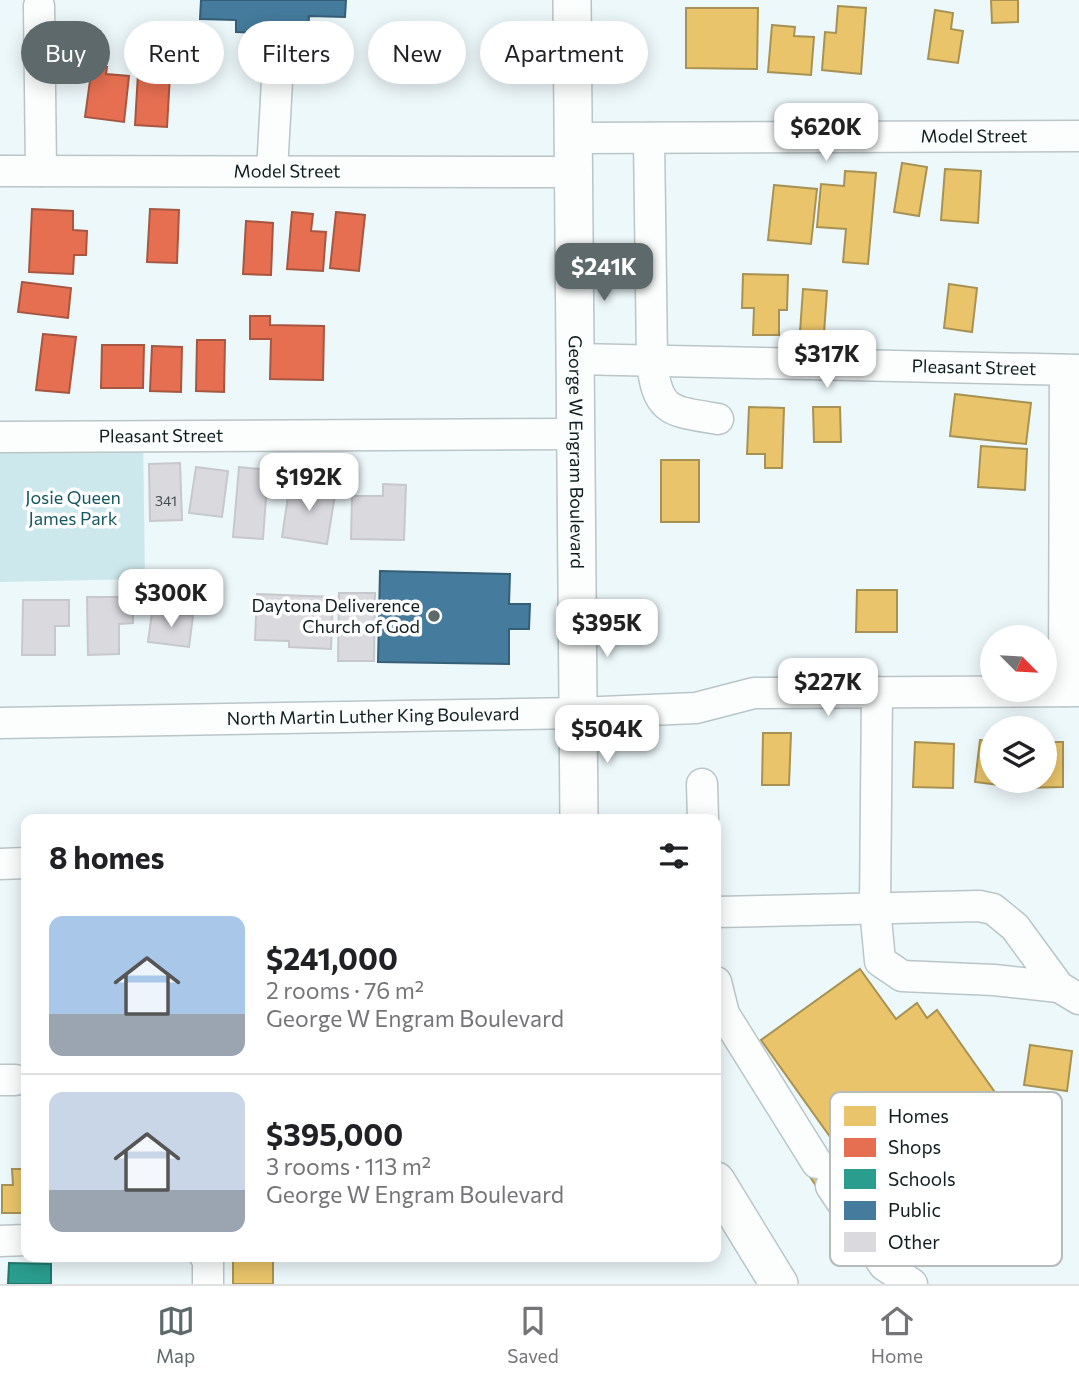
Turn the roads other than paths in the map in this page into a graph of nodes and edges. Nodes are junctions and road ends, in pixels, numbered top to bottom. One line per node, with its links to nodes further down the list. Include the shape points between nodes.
1 (572, 0): 6 (main road, George W Engram Boulevard)
2 (39, 6): 8 (street)
3 (277, 84): 9 (street)
4 (1079, 136): 5 (street, Model Street)
5 (649, 138): 6 (street, Model Street); 11 (street)
6 (574, 155): 9 (street, Model Street); 10 (main road, George W Engram Boulevard)
7 (0, 171): 8 (street, Model Street)
8 (41, 171): 9 (street, Model Street)
9 (272, 171)
10 (575, 359): 11 (street, Pleasant Street); 14 (main road, George W Engram Boulevard)
11 (652, 361): 12 (street, Pleasant Street); 13 (street, via 654,387 668,408)
12 (1072, 370): 16 (street)
13 (718, 419)
14 (576, 434): 15 (street, Pleasant Street); 18 (main road, George W Engram Boulevard)
15 (0, 437)
16 (1071, 691): 17 (street, North Martin Luther King Boulevard)
17 (877, 692): 18 (street, North Martin Luther King Boulevard, via 754,693 696,708); 25 (street)
18 (578, 713): 19 (street, North Martin Luther King Boulevard); 21 (main road, George W Engram Boulevard)
19 (0, 723)
20 (702, 784): 22 (street)
21 (579, 814)
22 (703, 814)
23 (21, 863): 24 (street)
24 (0, 864)
25 (875, 908): 26 (street); 27 (street, via 993,909 1015,927); 27 (street, via 880,961 902,976 994,979)
26 (721, 912)
27 (1069, 993)
28 (721, 1005): 29 (street)
29 (830, 1184)
30 (721, 1189): 36 (main road)
31 (21, 1240): 32 (street)
32 (0, 1241)
33 (208, 1262): 35 (street)
34 (885, 1266): 37 (street)
35 (208, 1284)
36 (779, 1284)
37 (912, 1284)

